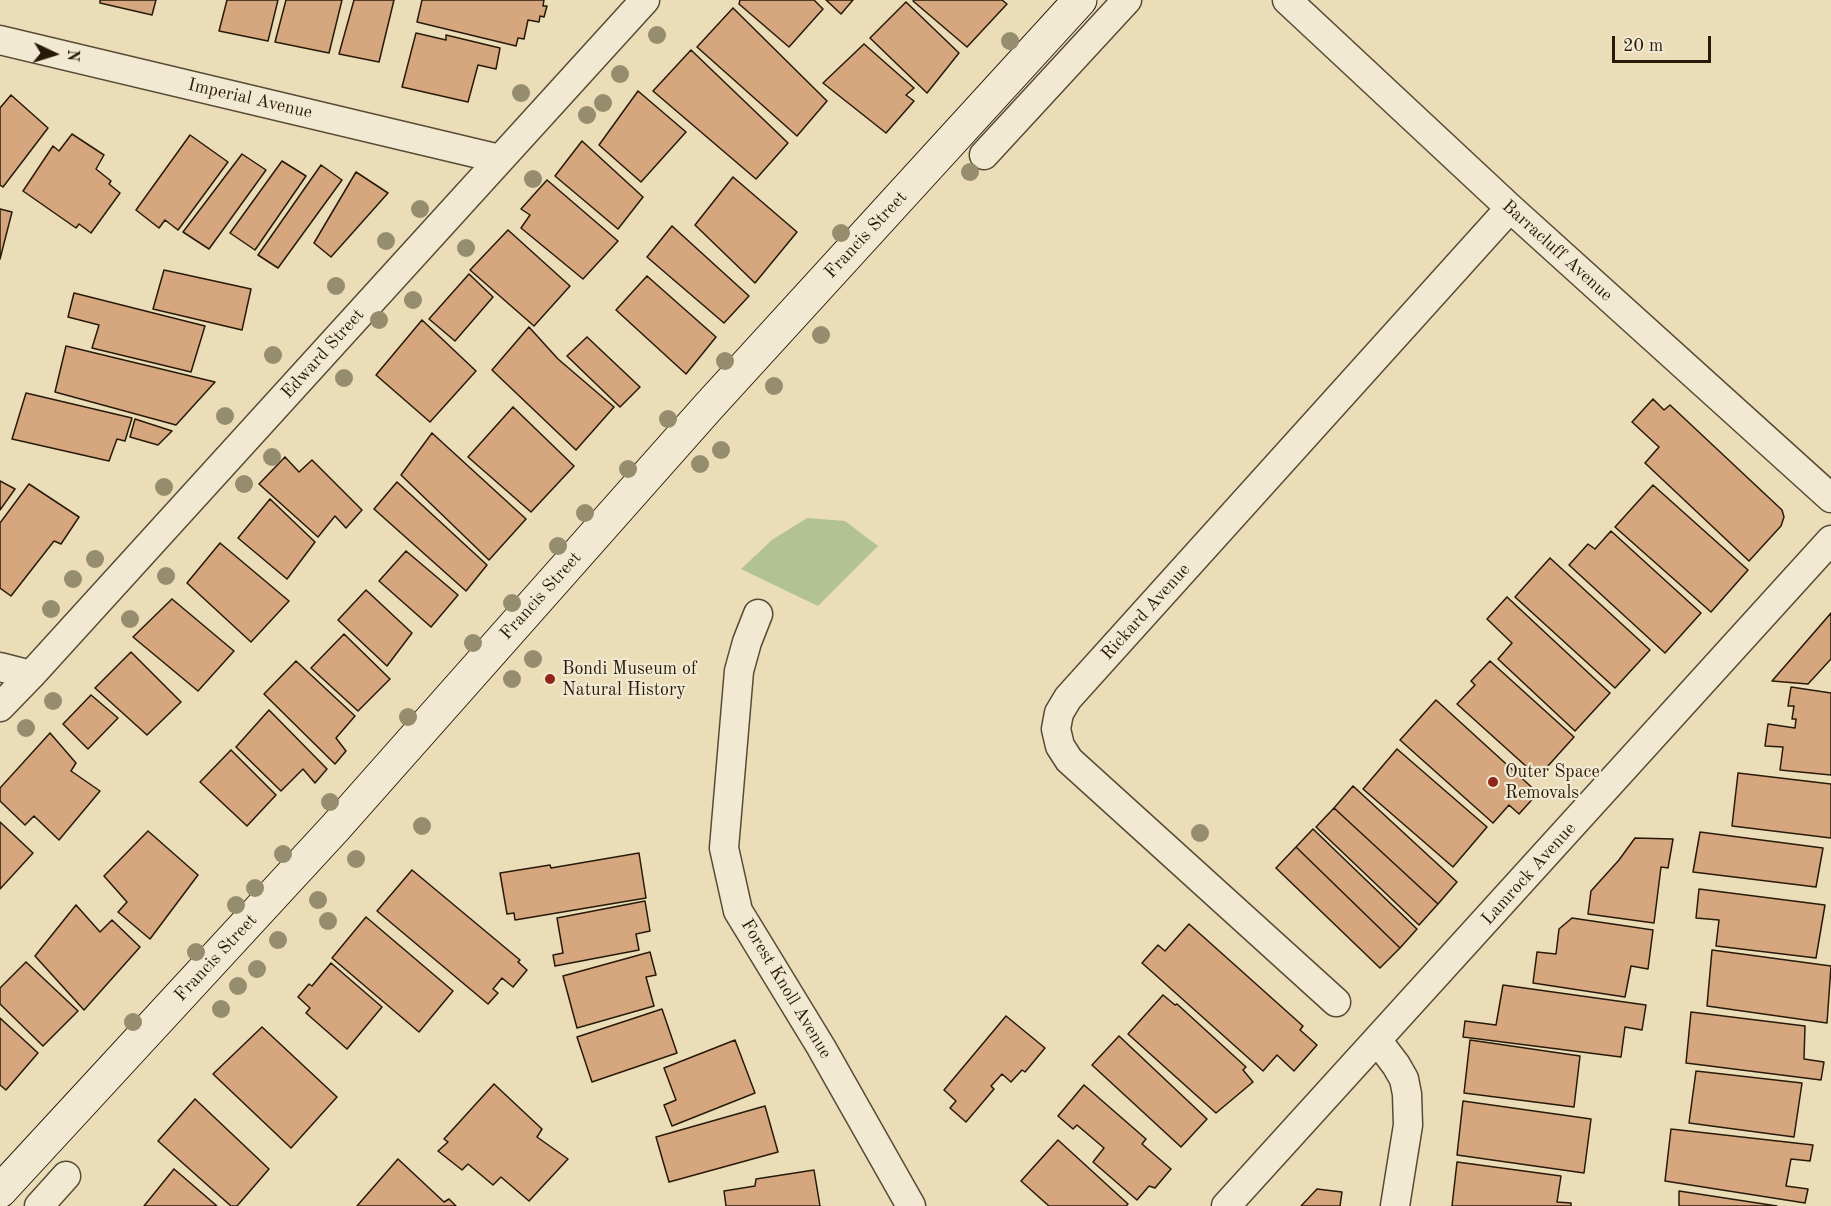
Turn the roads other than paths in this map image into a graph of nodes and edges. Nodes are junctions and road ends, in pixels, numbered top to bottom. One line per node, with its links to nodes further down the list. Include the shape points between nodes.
1 (645, 0): 7 (street, Edward Street)
2 (1080, 0): 18 (street, Francis Street, via 709,406 335,828)
3 (1127, 0): 6 (street)
4 (1287, 0): 8 (street, Barracluff Avenue)
5 (0, 40): 7 (street, Imperial Avenue)
6 (984, 155)
7 (500, 159): 13 (street, Edward Street)
8 (1510, 208): 9 (street, Barracluff Avenue); 15 (street, Rickard Avenue, via 1059,712 1056,729 1060,746 1070,760)
9 (1831, 498)
10 (1831, 540): 16 (street, Lamrock Avenue)
11 (758, 614): 20 (street, Forest Knoll Avenue, via 739,671 724,848 738,911 821,1047)
12 (0, 667): 13 (street)
13 (31, 675): 14 (street, Edward Street)
14 (0, 707)
15 (1336, 1002)
16 (1377, 1040): 21 (street, Lamrock Avenue); 22 (street, via 1396,1065 1407,1094 1408,1125)
17 (66, 1176): 19 (street)
18 (0, 1191)
19 (39, 1206)
20 (910, 1206)
21 (1226, 1206)
22 (1395, 1206)

